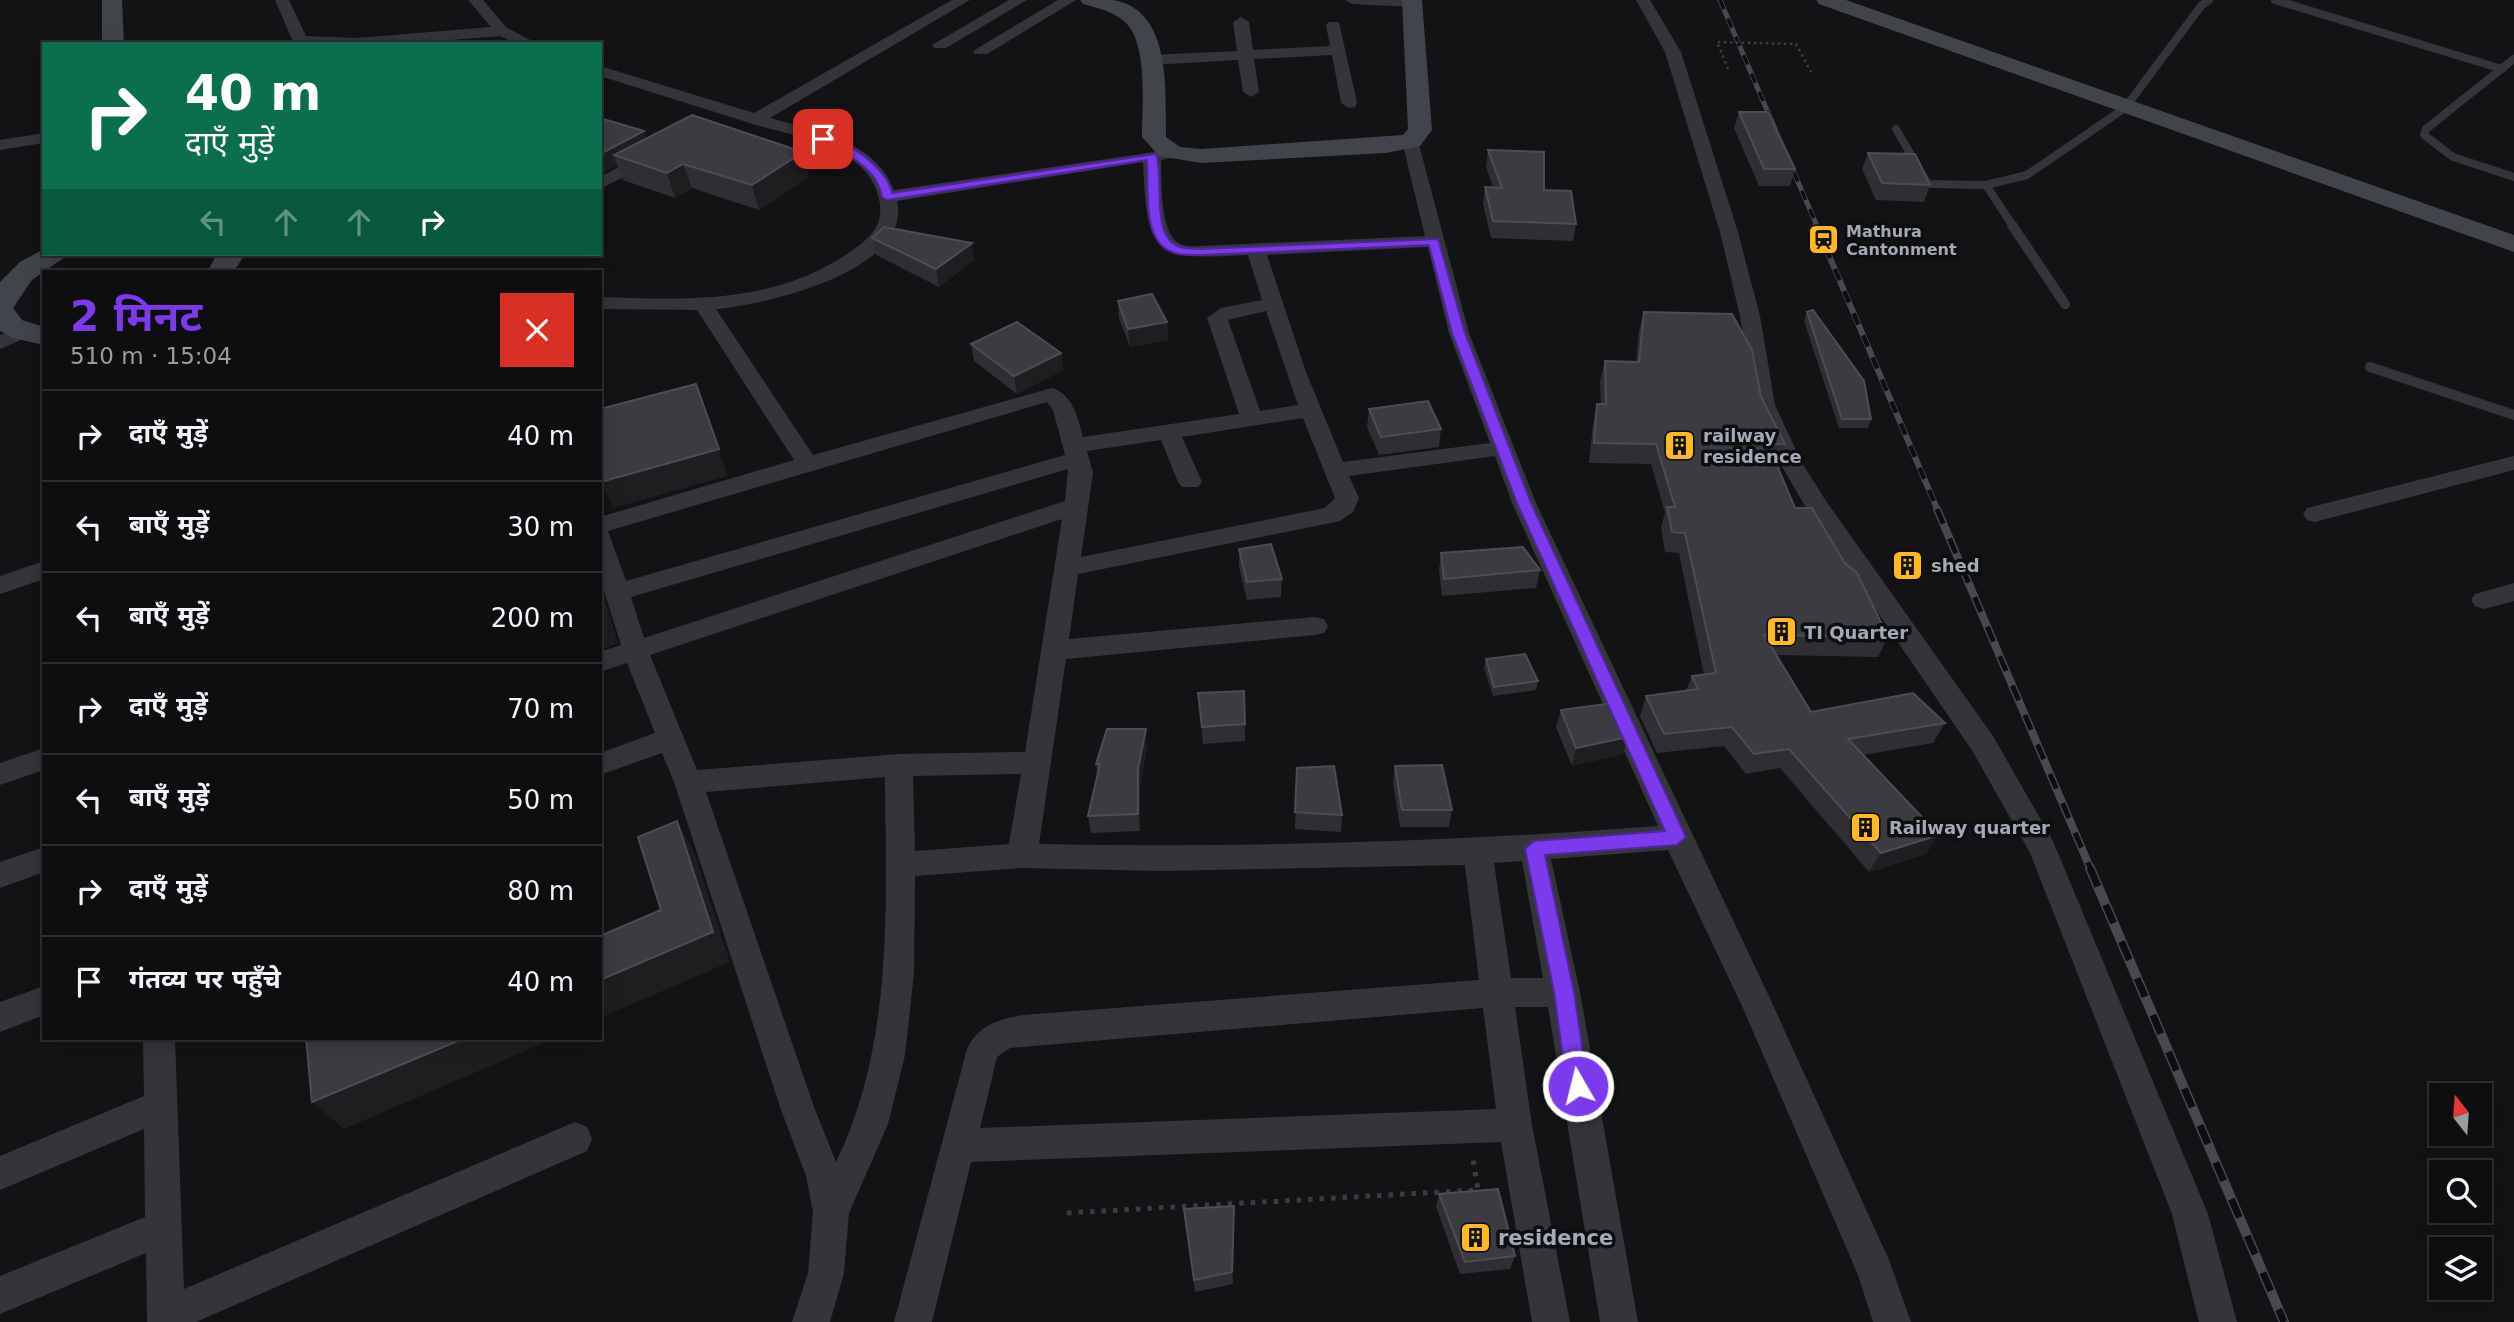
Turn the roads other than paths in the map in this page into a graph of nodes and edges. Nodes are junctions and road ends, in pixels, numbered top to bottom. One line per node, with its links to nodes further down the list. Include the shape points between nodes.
1 (112, 0): 18 (street)
2 (282, 0): 19 (street)
3 (475, 0): 17 (street)
4 (963, 0): 34 (street)
5 (1020, 0): 22 (street)
6 (1069, 0): 24 (street)
7 (1091, 0): 8 (street); 26 (street, via 1138,22)
8 (1100, 0)
9 (1352, 0): 14 (street)
10 (1643, 0): 115 (street, via 1673,52 1729,232 1751,316 1765,405 1816,506 1983,744 2043,850 2190,1214)
11 (1826, 0): 32 (street)
12 (2209, 0): 32 (lane)
13 (2275, 0): 28 (lane)
14 (1412, 1): 38 (street, via 1420,130)
15 (1241, 22): 25 (street)
16 (1334, 25): 23 (street)
17 (502, 31): 20 (street); 21 (street)
18 (113, 42)
19 (301, 42)
20 (369, 42)
21 (526, 42)
22 (940, 45)
23 (1339, 50): 25 (street); 31 (street)
24 (981, 51)
25 (1247, 55): 26 (street); 30 (street)
26 (1151, 60): 41 (street, via 1154,137)
27 (2514, 60): 28 (lane)
28 (2502, 69): 42 (lane, via 2424,135 2444,152)
29 (602, 72): 33 (street)
30 (1251, 92)
31 (1349, 103)
32 (2124, 108): 44 (lane, via 2027,175); 47 (street)
33 (733, 112): 34 (street); 35 (street)
34 (755, 119): 45 (street, via 838,144 859,155 886,185)
35 (710, 124)
36 (1896, 129): 44 (lane, via 1928,184)
37 (42, 138): 39 (street)
38 (1411, 141): 41 (street, via 1386,146); 46 (street)
39 (0, 145)
40 (664, 149): 43 (street)
41 (1162, 155): 45 (street); 48 (street, via 1156,228 1166,244 1175,250 1200,252)
42 (2514, 177)
43 (602, 183)
44 (1986, 185): 53 (lane)
45 (887, 197): 54 (street, via 886,228 849,263 755,300)
46 (1434, 241): 48 (street); 62 (street, via 1459,333)
47 (2514, 244)
48 (1256, 249): 52 (street)
49 (51, 256): 50 (street)
50 (12, 272): 55 (street)
51 (602, 303): 54 (street)
52 (1273, 304): 58 (street); 60 (street, via 1217,318)
53 (2065, 304)
54 (704, 306): 64 (street)
55 (0, 308): 56 (street, via 5,322)
56 (22, 337)
57 (2370, 367): 59 (lane)
58 (1310, 410): 60 (street); 66 (street)
59 (2514, 415)
60 (1252, 419): 61 (street)
61 (1169, 432): 63 (street); 67 (street)
62 (1504, 448): 66 (street); 89 (street, via 1524,503)
63 (1076, 452): 64 (street, via 1061,402 1044,395); 68 (street, via 1081,473); 76 (street)
64 (807, 463): 70 (street)
65 (2514, 463): 69 (street)
66 (1337, 470): 72 (street, via 1347,498 1345,506 1332,515)
67 (1190, 482)
68 (1076, 506): 72 (street); 79 (street)
69 (2315, 514)
70 (602, 524)
71 (602, 550): 76 (street)
72 (1066, 568): 80 (street)
73 (42, 571): 74 (street)
74 (0, 585)
75 (2514, 592): 77 (street)
76 (617, 593): 79 (street)
77 (2484, 600)
78 (1315, 626): 80 (street)
79 (635, 650): 81 (street); 82 (street)
80 (1056, 650): 85 (street)
81 (602, 661)
82 (670, 739): 84 (street); 88 (street)
83 (42, 760): 87 (street)
84 (602, 763)
85 (1037, 763): 86 (street); 92 (street)
86 (899, 765): 88 (street); 94 (street)
87 (0, 774)
88 (688, 782): 106 (street, via 824,1176)
89 (1677, 837): 90 (street); 114 (street, via 1762,1014)
90 (1534, 849): 91 (street); 96 (street)
91 (1478, 852): 92 (street, via 1161,859); 97 (street)
92 (1022, 856): 94 (street)
93 (42, 860): 95 (street)
94 (900, 864): 106 (street, via 888,1056 880,1096)
95 (0, 875)
96 (1564, 992): 97 (street); 113 (street)
97 (1495, 993): 102 (street); 104 (street, via 1008,1032 983,1049)
98 (42, 1001): 99 (street)
99 (0, 1017)
100 (159, 1040): 101 (street)
101 (163, 1104): 105 (street); 107 (street)
102 (1515, 1125): 104 (street); 112 (street)
103 (575, 1139): 109 (street)
104 (956, 1146): 111 (street)
105 (0, 1173)
106 (831, 1212): 110 (street, via 825,1273)
107 (164, 1227): 108 (street); 109 (street)
108 (0, 1296)
109 (166, 1319)
110 (811, 1322)
111 (913, 1322)
112 (1551, 1322)
113 (1619, 1322)
114 (1892, 1322)
115 (2218, 1322)

